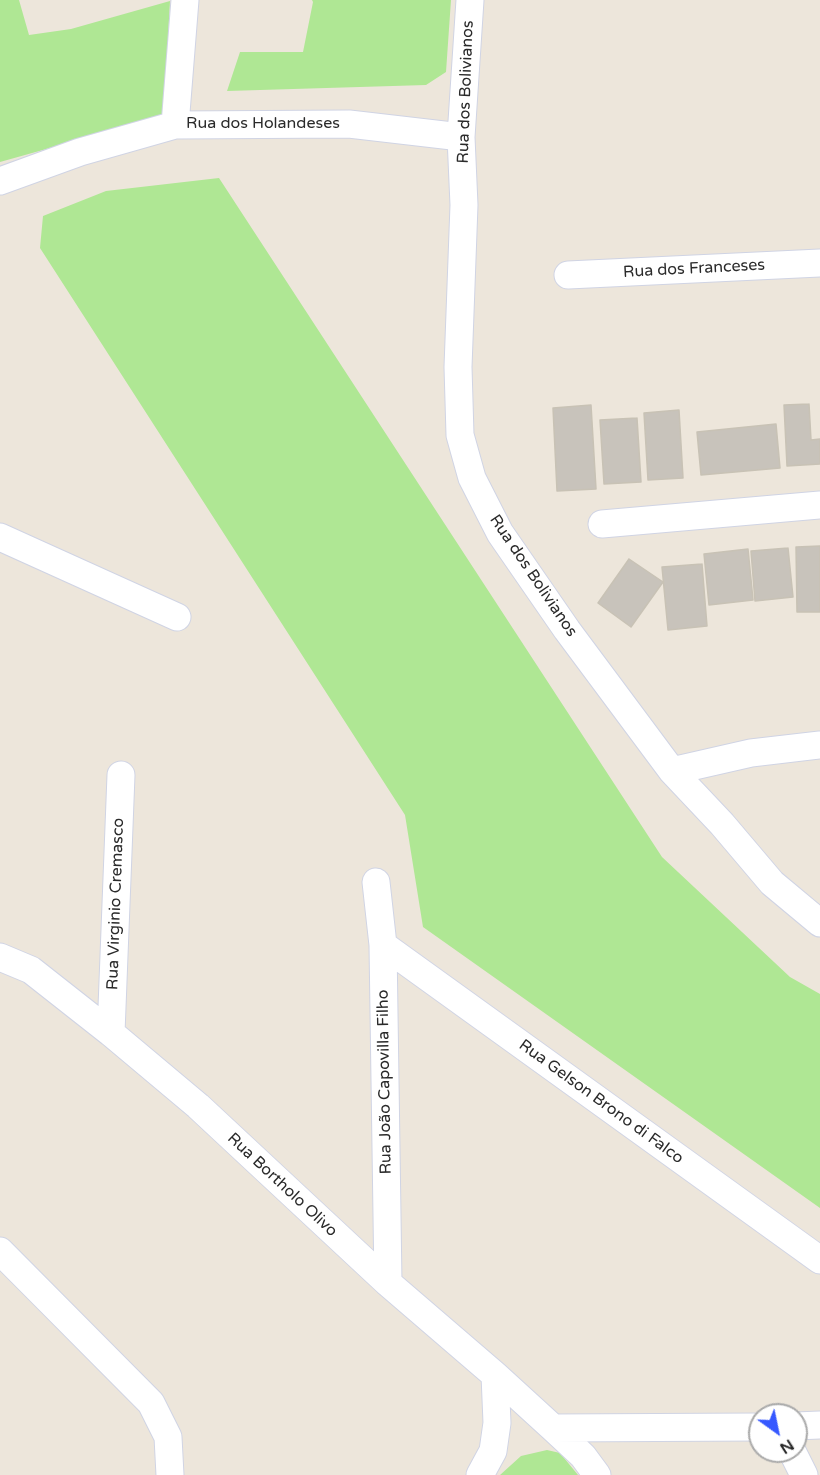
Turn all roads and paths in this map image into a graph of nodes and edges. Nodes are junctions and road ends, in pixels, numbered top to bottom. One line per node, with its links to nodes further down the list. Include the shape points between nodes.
1 (185, 0): 3 (street)
2 (470, 0): 4 (street, Rua dos Bolivianos)
3 (175, 125): 4 (street, Rua dos Holandeses, via 349,124); 5 (street, Rua dos Holandeses, via 80,152)
4 (461, 137): 13 (street, Rua dos Bolivianos, via 464,205 458,378 460,435 472,478 500,533)
5 (0, 181)
6 (820, 264): 7 (street, Rua dos Franceses)
7 (567, 274)
8 (820, 505): 9 (street)
9 (602, 524)
10 (0, 537): 11 (street)
11 (177, 617)
12 (820, 745): 13 (street, via 751,753)
13 (672, 771): 16 (street, Rua dos Bolivianos, via 772,883)
14 (121, 775): 19 (street, Rua Virginio Cremasco)
15 (376, 882): 17 (street, Rua João Capovilla Filho)
16 (820, 923)
17 (383, 945): 21 (street, Rua Gelson Brono di Falco); 22 (street, Rua João Capovilla Filho)
18 (0, 957): 19 (street, Rua Bortholo Olivo, via 31,970)
19 (111, 1033): 22 (street, Rua Bortholo Olivo, via 198,1106)
20 (0, 1251): 26 (street, via 151,1403 168,1437)
21 (820, 1260)
22 (388, 1283): 23 (street, Rua Bortholo Olivo)
23 (495, 1375): 25 (street, Rua Bortholo Olivo); 27 (street, via 497,1423 493,1451)
24 (748, 1426): 25 (street)
25 (553, 1428): 28 (street, Rua Bortholo Olivo)
26 (170, 1475)
27 (480, 1475)
28 (597, 1475)

